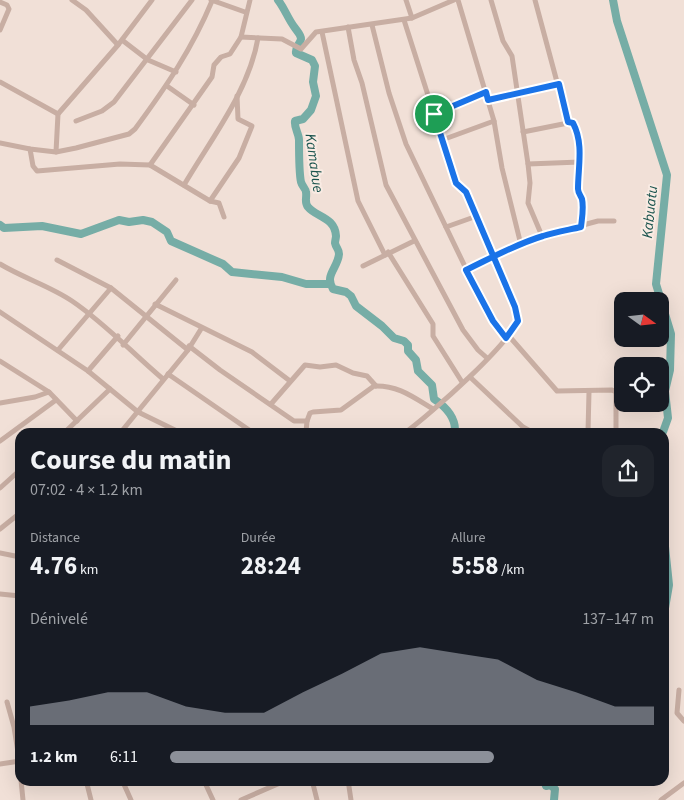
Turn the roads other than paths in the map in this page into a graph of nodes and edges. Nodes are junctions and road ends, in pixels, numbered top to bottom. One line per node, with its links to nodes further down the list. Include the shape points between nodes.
1 (72, 0): 21 (street, via 86,10)
2 (152, 0): 20 (street)
3 (192, 0): 22 (street)
4 (212, 0): 11 (street); 23 (street, via 198,36)
5 (250, 0): 11 (street)
6 (406, 0): 12 (street)
7 (456, 0): 12 (street); 27 (street)
8 (491, 0): 28 (street, via 503,41 512,56)
9 (535, 0): 25 (street)
10 (0, 2): 16 (street, via 9,9)
11 (246, 12): 18 (street)
12 (412, 18): 13 (street)
13 (404, 20): 14 (street); 33 (street)
14 (372, 26): 15 (street); 51 (street, via 406,144)
15 (348, 27): 17 (street); 53 (street, via 386,185)
16 (0, 30)
17 (322, 32): 19 (street, via 313,34 301,49 282,39); 55 (street, via 358,201)
18 (241, 37): 19 (street); 31 (street, via 230,54 221,57 214,65 214,74)
19 (258, 38): 29 (street, via 254,62)
20 (122, 40): 21 (street); 22 (street)
21 (118, 45): 32 (street)
22 (148, 60): 23 (street); 34 (street, via 114,102 102,111)
23 (176, 72): 26 (street)
24 (0, 82): 32 (street)
25 (559, 84): 28 (street); 36 (street)
26 (167, 86): 31 (street); 41 (street, via 129,134)
27 (486, 92): 30 (street); 33 (street)
28 (518, 94): 30 (street); 37 (street)
29 (237, 96): 45 (street); 46 (street, via 238,119 252,126 240,158)
30 (488, 100): 35 (street)
31 (194, 104): 44 (street)
32 (58, 114): 41 (street)
33 (434, 114): 38 (street)
34 (76, 120)
35 (494, 122): 38 (street); 54 (street)
36 (568, 122): 37 (street); 42 (street, via 573,123 576,130)
37 (524, 132): 43 (street)
38 (442, 140): 47 (street, via 456,183 465,190)
39 (0, 143): 40 (street)
40 (30, 150): 41 (street); 44 (street, via 37,171 120,164)
41 (56, 152)
42 (580, 162): 43 (street); 50 (street)
43 (528, 164): 52 (street, via 528,203)
44 (150, 165): 45 (street)
45 (184, 185): 46 (street)
46 (210, 201): 48 (street, via 219,203)
47 (477, 216): 51 (street); 56 (street)
48 (224, 217)
49 (614, 221): 50 (street, via 598,221)
50 (581, 227): 52 (street)
51 (446, 228): 60 (street)
52 (542, 236): 54 (street)
53 (414, 241): 55 (street); 73 (street, via 463,330)
54 (521, 245): 56 (street)
55 (387, 254): 59 (street); 80 (street, via 433,324 433,336)
56 (493, 258): 60 (street); 69 (street, via 518,318)
57 (57, 260): 62 (street)
58 (0, 264): 65 (street, via 54,290)
59 (363, 266)
60 (466, 270): 69 (street, via 493,321)
61 (176, 280): 63 (street)
62 (111, 288): 65 (street); 66 (street)
63 (155, 304): 66 (street); 67 (street)
64 (0, 312): 72 (street)
65 (90, 315): 68 (street); 72 (street)
66 (146, 316): 70 (street); 71 (street)
67 (201, 329): 71 (street); 79 (street, via 252,352)
68 (118, 336): 70 (street); 75 (street)
69 (508, 337): 73 (street); 84 (street, via 557,391)
70 (123, 345): 78 (street)
71 (188, 348): 76 (street); 87 (street)
72 (58, 350): 75 (street)
73 (487, 358): 77 (street)
74 (0, 360): 83 (street)
75 (88, 371): 82 (street)
76 (168, 374): 78 (street); 96 (street)
77 (470, 377): 80 (street); 99 (street)
78 (163, 379): 89 (street)
79 (290, 381): 81 (street, via 305,365 336,365 367,376); 87 (street)
80 (462, 382): 88 (street)
81 (376, 386): 88 (street, via 396,388); 91 (street, via 370,387 341,410 310,413)
82 (110, 390): 89 (street); 90 (street)
83 (49, 392): 85 (street); 86 (street, via 35,398)
84 (589, 392): 100 (street); 101 (street, via 616,392)
85 (56, 400): 90 (street); 92 (street)
86 (0, 403)
87 (271, 404): 91 (street, via 294,421)
88 (433, 409): 98 (street)
89 (138, 412): 94 (street); 95 (street)
90 (76, 421): 93 (street)
91 (307, 421): 97 (street)
92 (19, 428)
93 (70, 428)
94 (124, 428)
95 (171, 428)
96 (246, 428)
97 (306, 428)
98 (411, 428)
99 (525, 428)
100 (588, 428)
101 (616, 428)
102 (15, 431): 103 (street)
103 (0, 442)
104 (15, 474): 105 (street)
105 (0, 488)
106 (15, 517): 107 (street)
107 (0, 529)
108 (0, 553): 109 (street)
109 (15, 556)
110 (0, 594): 111 (street)
111 (15, 596)
112 (679, 690): 114 (street, via 677,713)
113 (7, 702): 115 (street)
114 (684, 721)
115 (15, 734)
116 (15, 762): 117 (street)
117 (0, 764)
118 (684, 783): 133 (street)
119 (22, 786): 126 (street)
120 (87, 786): 127 (street)
121 (125, 786): 128 (street)
122 (206, 786): 129 (street)
123 (273, 786): 130 (street)
124 (314, 786): 131 (street)
125 (349, 786): 132 (street)
126 (23, 800)
127 (90, 800)
128 (131, 800)
129 (213, 800)
130 (240, 800)
131 (317, 800)
132 (351, 800)
133 (661, 800)

